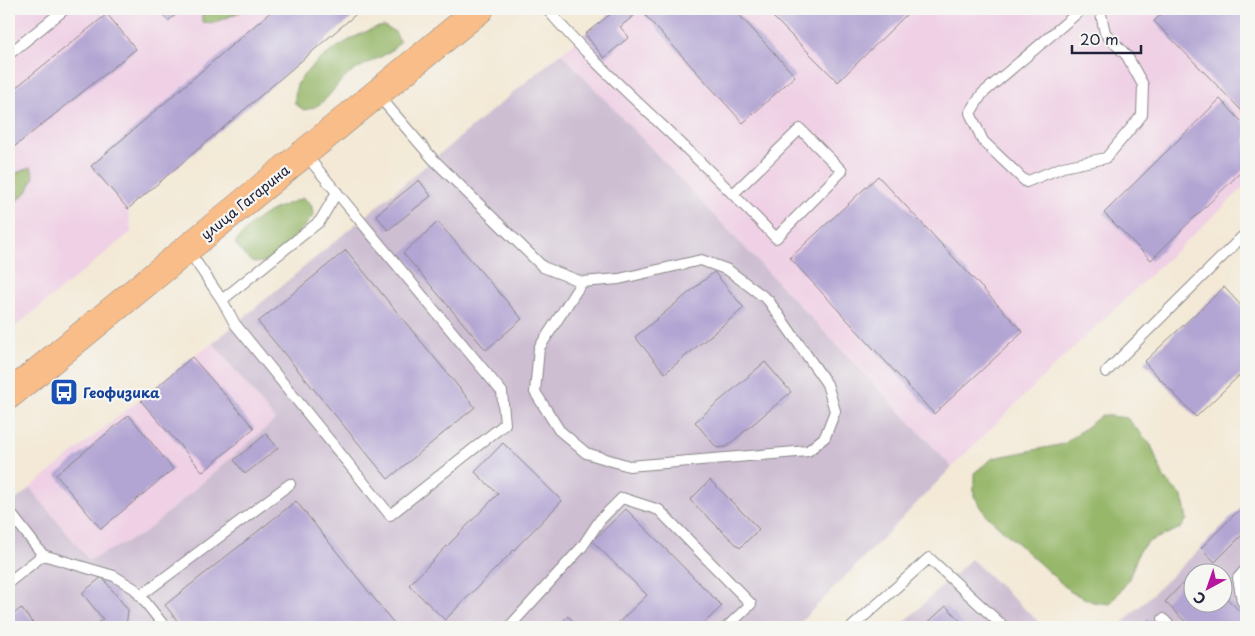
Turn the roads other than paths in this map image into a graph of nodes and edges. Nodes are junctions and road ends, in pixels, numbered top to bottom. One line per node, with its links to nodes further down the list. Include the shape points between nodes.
1 (65, 9): 6 (lane)
2 (480, 9): 7 (main road, улица Гагарина)
3 (547, 9): 10 (lane, via 575,42)
4 (1082, 9): 5 (lane, via 982,94 970,113 983,141 1026,182 1063,167 1106,158 1142,115 1143,85 1127,56 1105,33)
5 (1100, 9)
6 (9, 54)
7 (377, 94): 8 (main road, улица Гагарина); 13 (lane, via 433,159 543,267)
8 (304, 154): 9 (lane); 12 (main road, улица Гагарина)
9 (337, 192): 14 (lane, via 320,222); 14 (lane, via 502,392 505,424 390,515 235,324)
10 (732, 194): 10 (lane, via 776,238 842,171 800,129)
11 (1246, 233): 15 (lane)
12 (188, 249): 14 (lane); 16 (main road, улица Гагарина)
13 (582, 282): 13 (lane, via 619,279 701,260 728,270 768,300 827,384 834,411 825,437 808,451 629,466 586,453 559,430 535,392 539,348)
14 (222, 300)
15 (1106, 372)
16 (9, 395)
17 (290, 484): 22 (lane)
18 (9, 511): 19 (lane)
19 (43, 554): 21 (lane); 22 (lane, via 114,576)
20 (1246, 569): 23 (lane, via 1238,578 1242,601)
21 (9, 582)
22 (140, 596): 25 (lane)
23 (1246, 605)
24 (1163, 619): 30 (lane)
25 (161, 626)
26 (509, 627): 27 (lane, via 622,498 659,510 751,604)
27 (727, 627)
28 (852, 627): 29 (lane, via 928,558)
29 (1004, 627)
30 (1171, 627)

